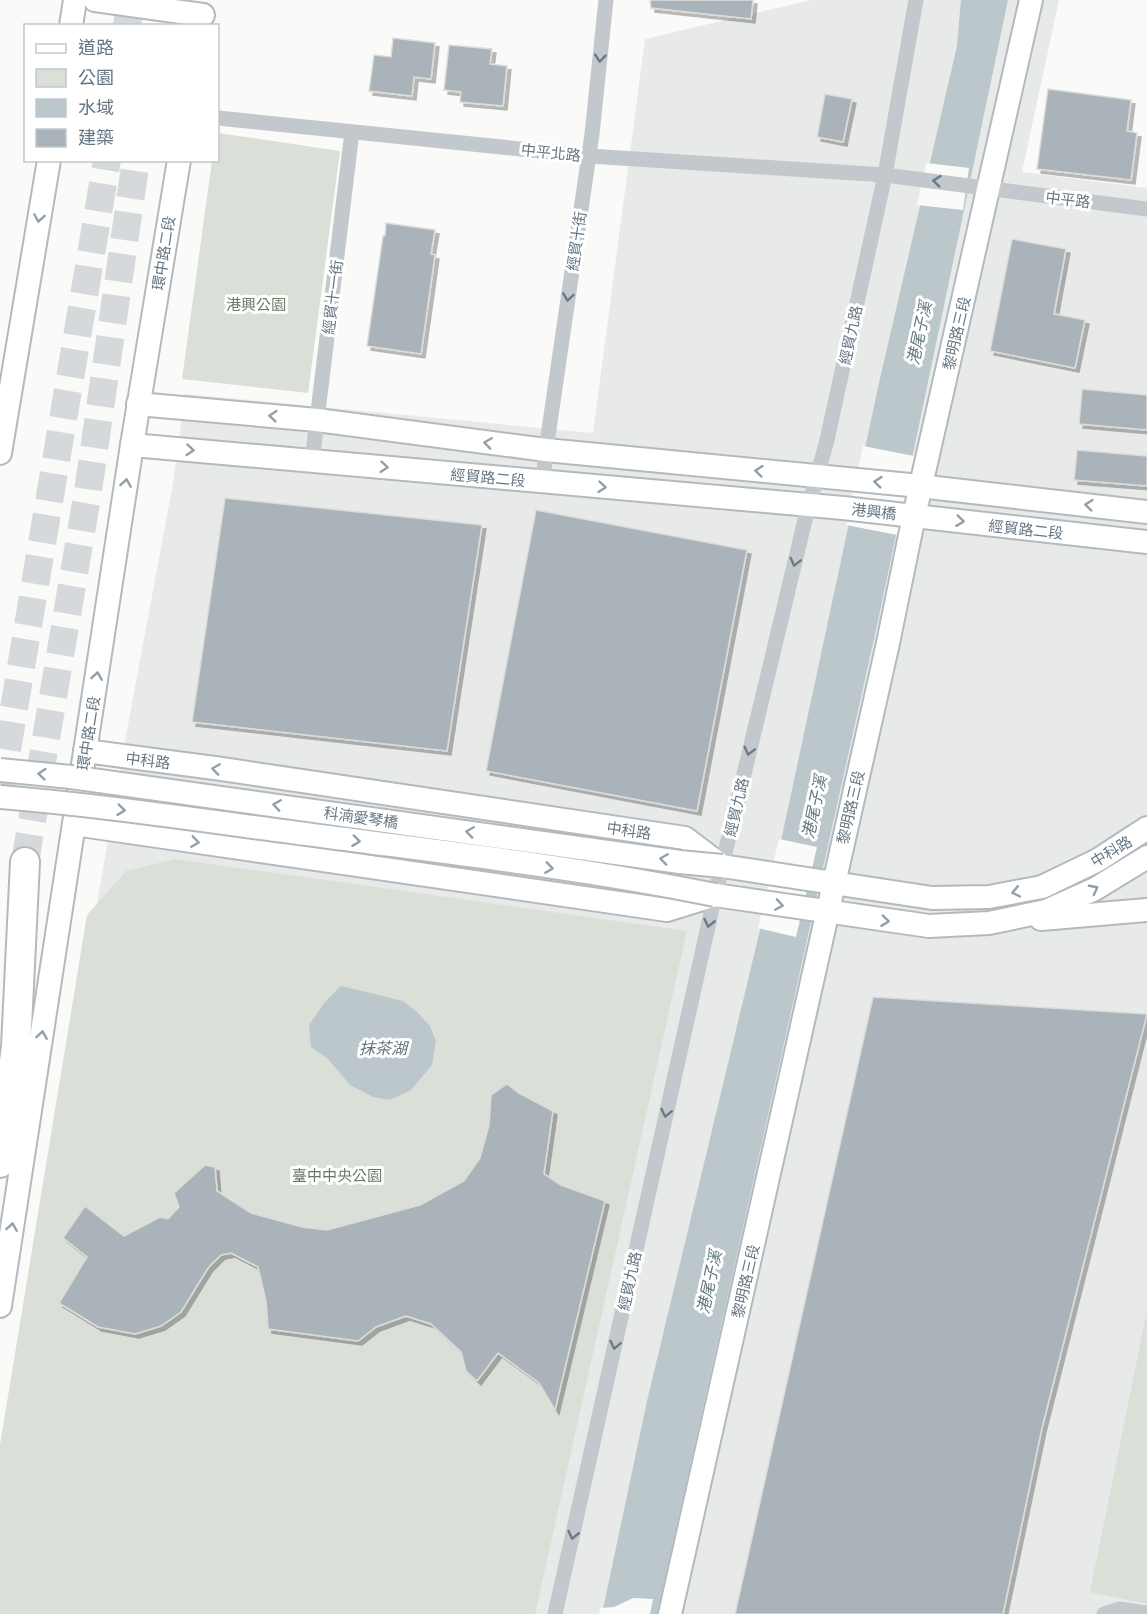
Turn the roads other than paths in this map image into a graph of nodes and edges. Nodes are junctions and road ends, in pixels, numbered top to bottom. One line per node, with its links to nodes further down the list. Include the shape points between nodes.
1 (75, 0): 7 (street)
2 (95, 0): 6 (street)
3 (606, 0): 10 (street, 經貿十街, one-way to 10)
4 (916, 0): 13 (street, 經貿九路)
5 (1031, 0): 15 (street, 黎明路三段)
6 (204, 9)
7 (71, 24)
8 (219, 118): 9 (street, 中平北路)
9 (352, 132): 10 (street, 中平北路); 18 (street, 經貿十一街)
10 (589, 156): 13 (street, 中平北路); 20 (street, 經貿十街, one-way to 20)
11 (49, 162): 21 (street, one-way to 21)
12 (179, 162): 17 (street, 環中路二段)
13 (885, 175): 14 (street, 中平北路); 23 (street, 經貿九路)
14 (902, 177): 15 (street, 中平路, one-way to 14)
15 (981, 186): 16 (street, 中平路); 25 (street, 黎明路三段)
16 (1147, 209)
17 (138, 404): 18 (street, one-way to 17); 19 (street, 環中路二段)
18 (317, 420): 20 (street, one-way to 18); 22 (street, 經貿十一街)
19 (132, 445): 22 (street, 經貿路二段, one-way to 22); 31 (street, 環中路二段, one-way to 19)
20 (546, 450): 23 (street, one-way to 20); 24 (street, 經貿十街)
21 (0, 453)
22 (312, 461): 24 (street, 經貿路二段, one-way to 24)
23 (817, 477): 25 (street, 港興橋, one-way to 23); 26 (street, 經貿九路)
24 (543, 482): 26 (street, 經貿路二段, one-way to 26)
25 (914, 486): 28 (street, 經貿路二段, one-way to 25); 29 (street, 黎明路三段)
26 (809, 505): 27 (street, 經貿路二段); 37 (street, 經貿九路, one-way to 37)
27 (843, 508): 29 (street, 港興橋)
28 (1147, 512)
29 (909, 515): 30 (street, 經貿路二段, one-way to 30); 38 (street, 黎明路三段, via 888,644)
30 (1147, 542)
31 (86, 752): 34 (street, 環中路二段); 37 (street, 中科路, one-way to 31, via 685,838)
32 (0, 770): 37 (street, 科湳愛琴橋, one-way to 32, bridge)
33 (0, 797): 39 (street, 科湳愛琴橋, one-way to 39, bridge, via 424,849)
34 (74, 824): 39 (street, 中科路, one-way to 39, via 667,910); 45 (street, 環中路二段, one-way to 34)
35 (1146, 832): 38 (street, 中科路, one-way to 38, via 1042,887 989,897 932,898)
36 (1147, 857): 42 (street, 中科路, one-way to 36, via 1046,911 1095,889)
37 (731, 867): 38 (street, 中科路); 39 (street, 經貿九路)
38 (833, 884): 41 (street, 黎明路三段)
39 (723, 896): 41 (street, 中科路, one-way to 41); 48 (street, 經貿九路, one-way to 48)
40 (1147, 910): 42 (street, 中科路)
41 (827, 913): 42 (street, 中科路, one-way to 42, via 929,926); 49 (street, 黎明路三段)
42 (989, 924)
43 (0, 1018): 44 (highway, via 25,862 16,1047)
44 (0, 1163)
45 (0, 1306)
46 (1105, 1613): 47 (street, via 1119,1609)
47 (1147, 1613)
48 (555, 1614)
49 (670, 1614)

